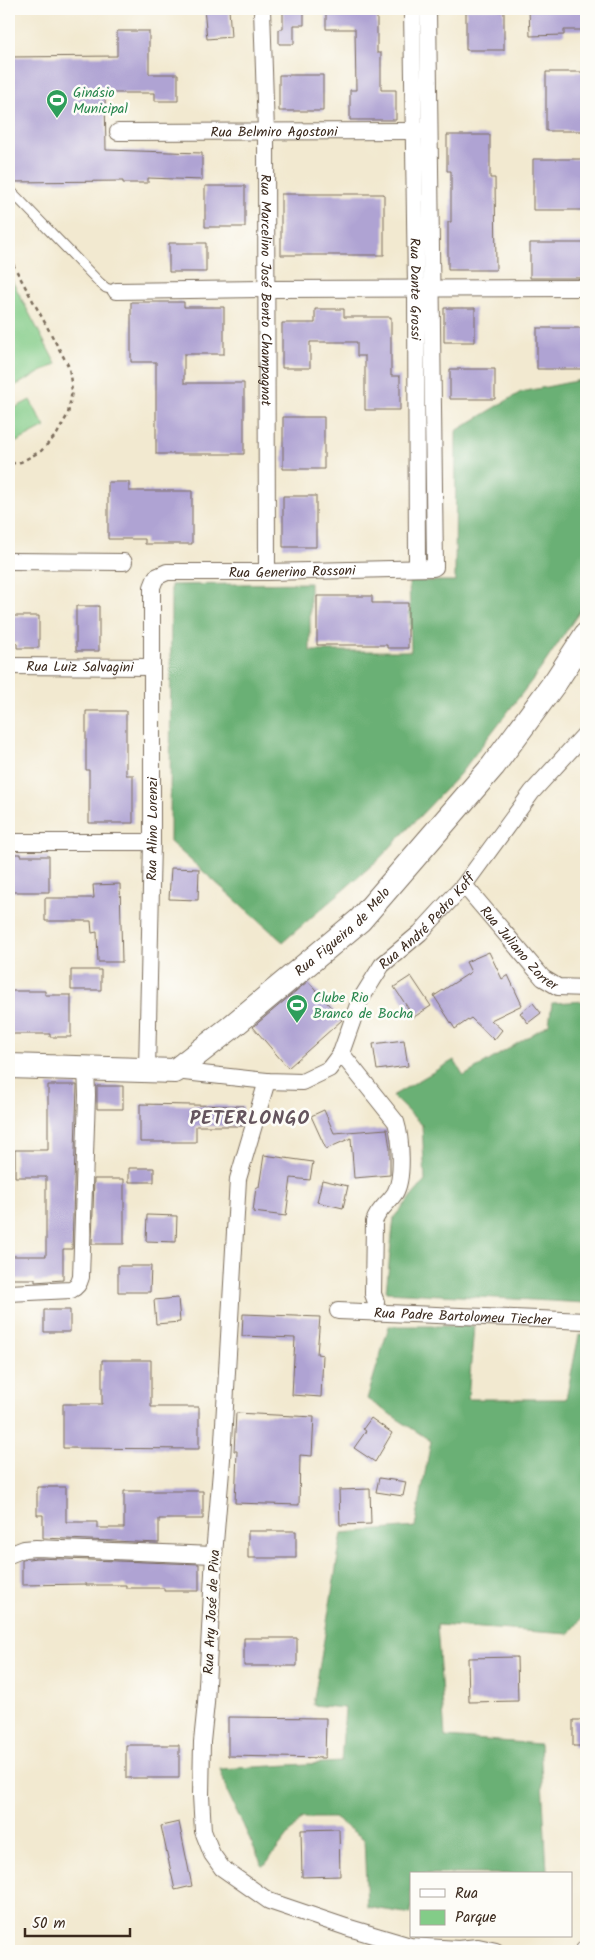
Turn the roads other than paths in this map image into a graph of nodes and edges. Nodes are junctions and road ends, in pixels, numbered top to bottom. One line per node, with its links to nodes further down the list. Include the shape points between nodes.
1 (262, 9): 6 (street, Rua Marcelino José Bento Champagnat)
2 (412, 9): 4 (street, Rua Dante Grossi)
3 (428, 9): 4 (street, Rua Dante Grossi)
4 (422, 131): 6 (street, Rua Belmiro Agostoni); 10 (street, Rua Dante Grossi)
5 (118, 132): 6 (street, Rua Belmiro Agostoni)
6 (266, 132): 9 (street, Rua Marcelino José Bento Champagnat)
7 (9, 190): 11 (lane, via 100,283)
8 (586, 288): 10 (street)
9 (267, 289): 10 (street); 11 (street); 16 (street, Rua Marcelino José Bento Champagnat)
10 (424, 289): 14 (street, Rua Dante Grossi); 15 (street, Rua Dante Grossi)
11 (116, 291)
12 (9, 561): 13 (street)
13 (124, 562)
14 (436, 563): 15 (street, Rua Generino Rossoni, via 433,568)
15 (417, 568): 16 (street, Rua Generino Rossoni)
16 (267, 572): 17 (street, Rua Generino Rossoni, via 167,572 156,577)
17 (152, 587): 20 (street, Rua Alino Lorenzi)
18 (586, 636): 30 (main road, Rua Figueira de Melo, via 493,766 360,920)
19 (9, 666): 20 (street, Rua Luiz Salvagini)
20 (152, 667): 23 (street, Rua Alino Lorenzi)
21 (586, 733): 24 (street, Rua André Pedro Koff, via 532,792)
22 (9, 842): 23 (street)
23 (152, 842): 29 (street, Rua Alino Lorenzi)
24 (464, 885): 25 (street, Rua Juliano Zorrer, via 543,978 558,987); 26 (street, Rua André Pedro Koff, via 420,933 382,965 359,1002)
25 (586, 988)
26 (341, 1053): 31 (street, Rua André Pedro Koff, via 328,1069 302,1082); 34 (street, via 396,1122 400,1136 397,1189 374,1222)
27 (9, 1066): 28 (main road)
28 (86, 1068): 29 (main road); 32 (street, via 81,1277 76,1288 70,1290)
29 (147, 1070): 30 (main road)
30 (174, 1071): 31 (street, Rua André Pedro Koff)
31 (267, 1081): 37 (street, Rua Ary José de Piva, via 238,1179)
32 (9, 1293)
33 (338, 1311): 34 (street, Rua Padre Bartolomeu Tiecher)
34 (374, 1312): 35 (street, Rua Padre Bartolomeu Tiecher)
35 (586, 1321)
36 (9, 1555): 37 (street, via 36,1548)
37 (214, 1555): 39 (street, Rua Ary José de Piva, via 201,1795 203,1832 212,1854 222,1868 277,1904 410,1946 478,1947)
38 (586, 1948): 40 (street)
39 (496, 1951)
40 (582, 1951)

